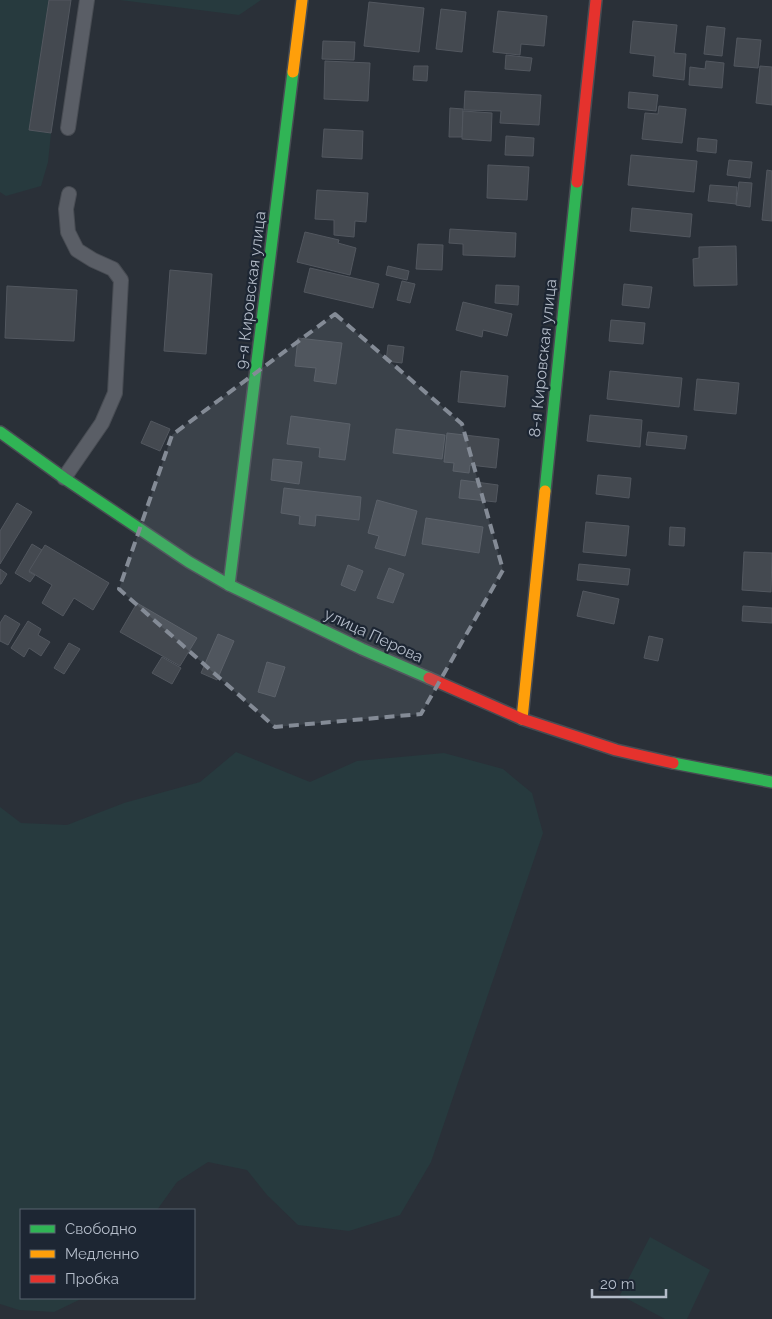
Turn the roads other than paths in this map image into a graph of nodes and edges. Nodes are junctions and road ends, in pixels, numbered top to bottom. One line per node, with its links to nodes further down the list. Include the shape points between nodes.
1 (87, 0): 4 (lane)
2 (302, 0): 8 (street, 9-я Кировская улица)
3 (596, 0): 9 (street, 8-я Кировская улица)
4 (68, 128)
5 (68, 194): 7 (lane, via 68,232 77,250 113,269 121,280 115,393 102,423)
6 (0, 432): 7 (street, улица Перова)
7 (64, 478): 8 (street, улица Перова)
8 (229, 585): 9 (street, улица Перова, via 362,649)
9 (522, 719): 10 (street, улица Перова, via 616,750)
10 (772, 782)

